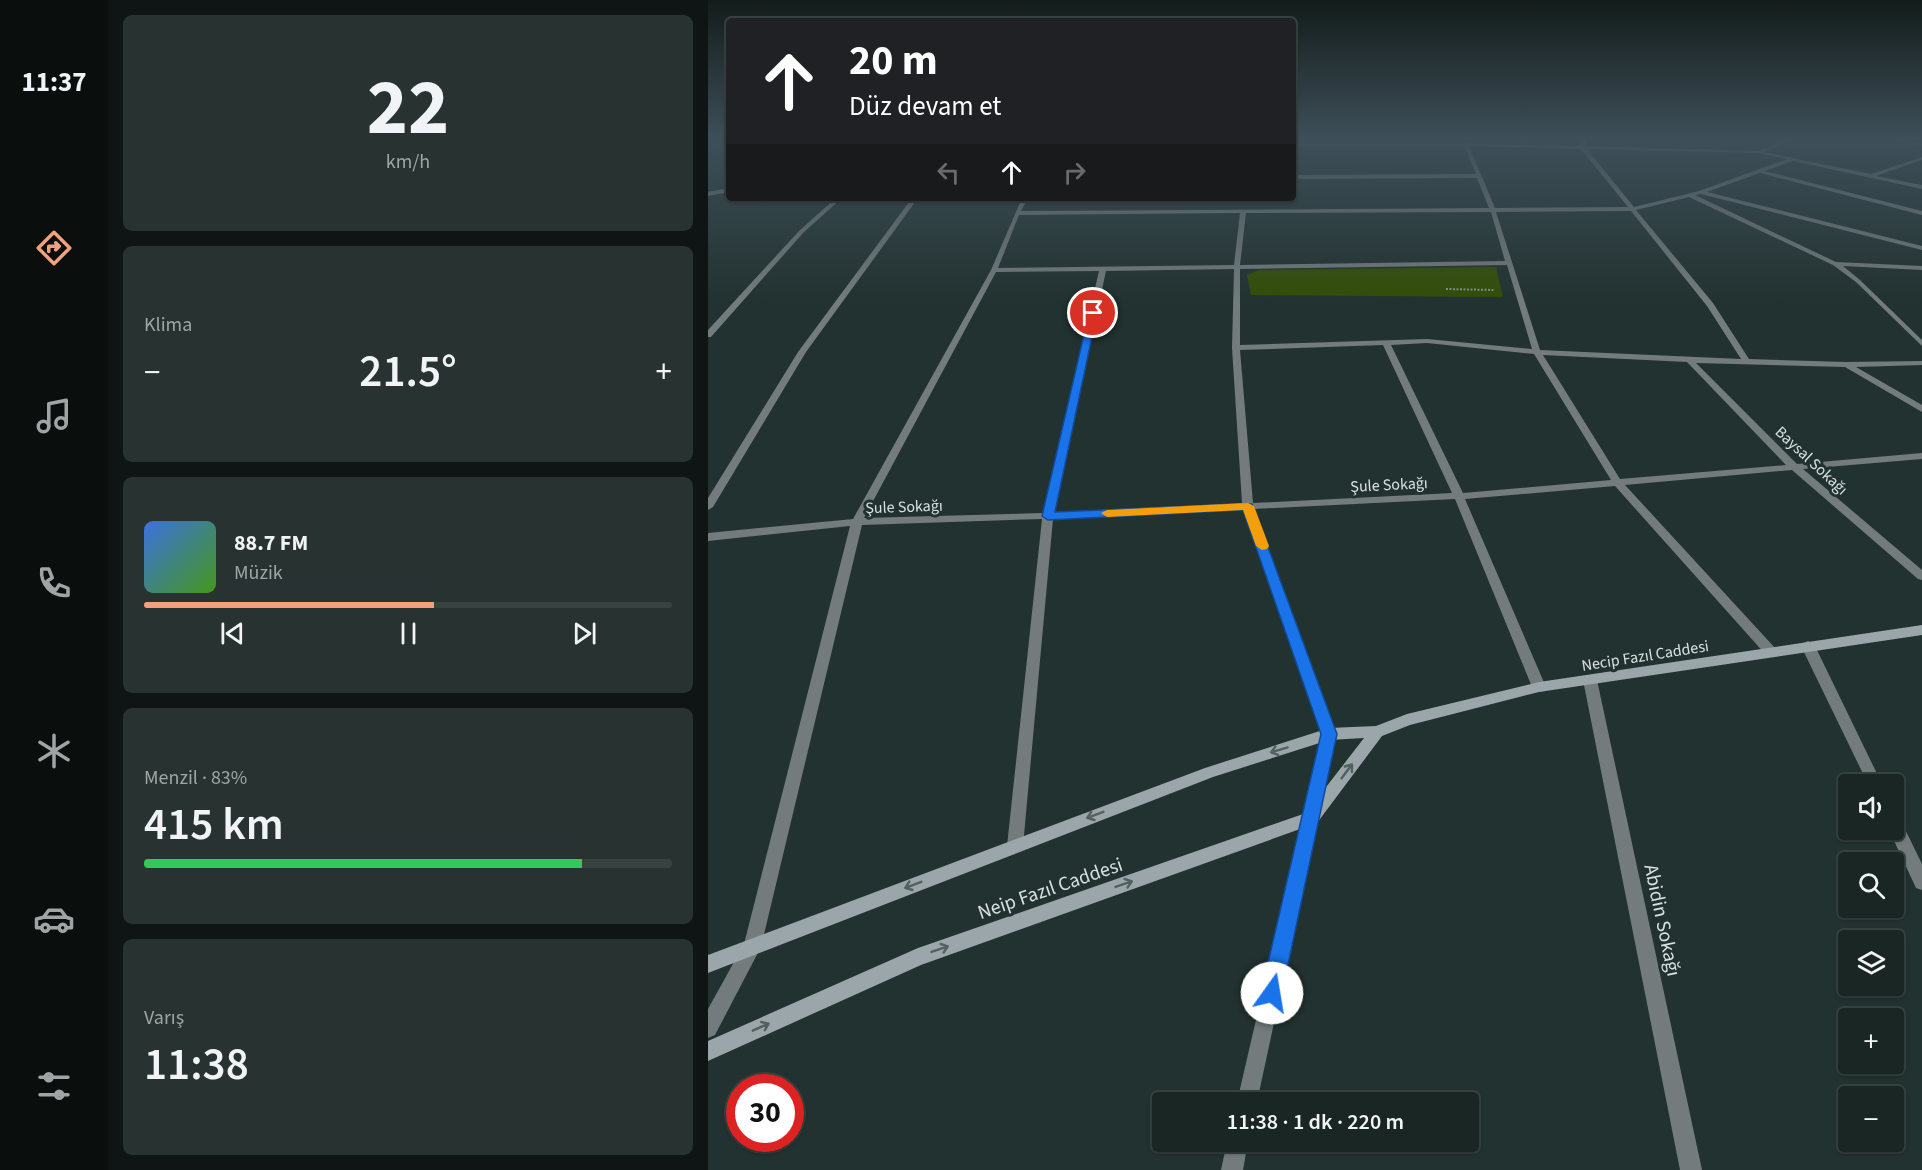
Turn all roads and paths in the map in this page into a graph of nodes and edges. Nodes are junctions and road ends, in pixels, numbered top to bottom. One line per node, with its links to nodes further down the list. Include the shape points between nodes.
1 (1484, 192): 10 (street)
2 (1619, 192): 9 (street)
3 (1701, 192): 5 (street); 14 (street)
4 (1839, 192): 13 (street)
5 (1690, 195): 9 (street); 16 (street)
6 (836, 201): 21 (street, via 801,232)
7 (913, 201): 36 (street, via 802,352)
8 (1023, 201): 12 (street)
9 (1633, 209): 10 (street); 27 (street, via 1710,305)
10 (1492, 210): 11 (street); 15 (street)
11 (1243, 211): 12 (street, via 1163,208); 17 (street)
12 (1017, 213): 20 (street)
13 (1922, 213)
14 (1922, 248)
15 (1508, 263): 17 (street); 25 (street)
16 (1835, 264): 19 (street); 23 (street, via 1858,281)
17 (1237, 266): 18 (street); 24 (street)
18 (1103, 268): 20 (street); 37 (street)
19 (1922, 268)
20 (994, 270): 38 (street)
21 (708, 335)
22 (1386, 342): 24 (street); 25 (street, via 1427,341); 34 (street)
23 (1922, 344)
24 (1236, 348): 35 (street)
25 (1537, 352): 26 (street); 33 (street)
26 (1689, 360): 27 (street); 32 (street, Baysal Sokağı)
27 (1747, 362): 29 (street)
28 (1922, 363): 29 (street)
29 (1846, 365): 30 (street)
30 (1922, 409)
31 (1922, 456): 32 (street, Şule Sokağı)
32 (1794, 467): 33 (street, Şule Sokağı); 40 (street, Baysal Sokağı)
33 (1617, 482): 34 (street, Şule Sokağı); 43 (street)
34 (1459, 496): 35 (street, Şule Sokağı); 45 (street)
35 (1248, 506): 37 (street, Şule Sokağı); 47 (street)
36 (708, 507)
37 (1048, 516): 38 (street, Şule Sokağı); 51 (street)
38 (857, 522): 39 (street, Şule Sokağı); 53 (street)
39 (708, 537)
40 (1922, 576)
41 (1922, 630): 42 (main road, Necip Fazıl Caddesi)
42 (1808, 646): 43 (main road, Necip Fazıl Caddesi); 48 (street)
43 (1771, 652): 44 (main road, Necip Fazıl Caddesi)
44 (1590, 680): 45 (main road, Necip Fazıl Caddesi); 60 (street, Abidin Sokağı)
45 (1539, 687): 46 (main road, Necip Fazıl Caddesi, via 1407,720)
46 (1377, 732): 47 (main road); 49 (main road, one-way to 46)
47 (1329, 734): 49 (street); 51 (main road, one-way to 51, via 1210,772)
48 (1870, 774)
49 (1311, 819): 56 (main road, Neip Fazıl Caddesi, one-way to 49, via 918,957); 57 (street)
50 (1902, 840): 52 (street)
51 (1015, 846): 53 (main road, one-way to 53)
52 (1922, 882)
53 (752, 947): 54 (main road); 55 (street)
54 (708, 964)
55 (708, 1028)
56 (708, 1051)
57 (1249, 1092)
58 (1236, 1152): 59 (street)
59 (1232, 1170)
60 (1691, 1170)

